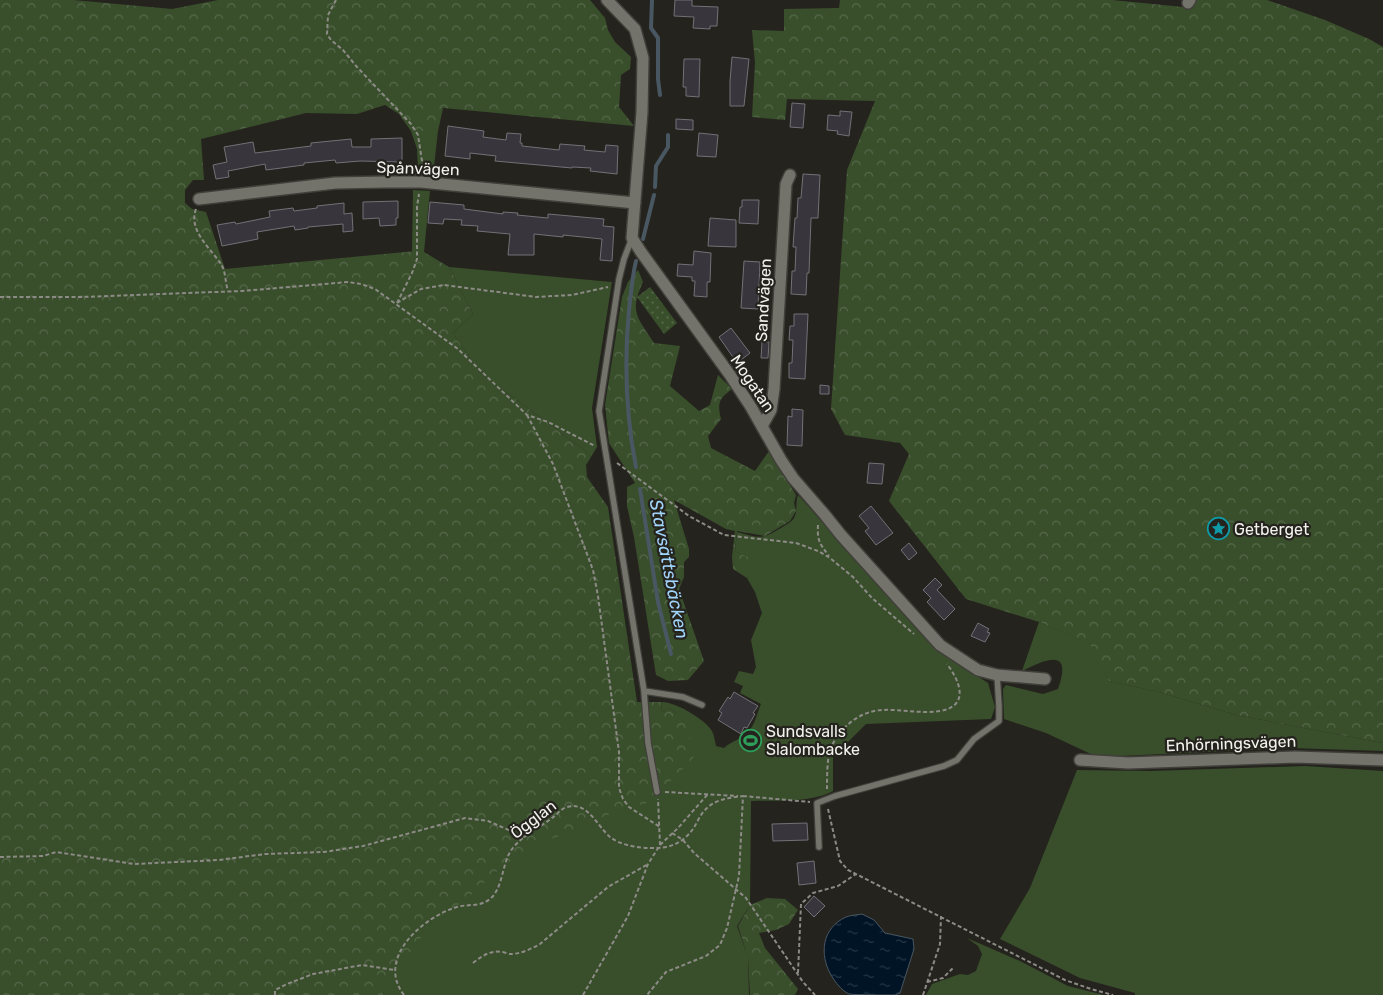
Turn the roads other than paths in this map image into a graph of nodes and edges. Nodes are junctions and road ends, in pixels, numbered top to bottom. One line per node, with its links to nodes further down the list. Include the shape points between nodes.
1 (608, 0): 4 (street, via 634,28 643,58)
2 (790, 175): 6 (street, Sandvägen, via 786,184 773,396 771,410)
3 (199, 200): 4 (street, Spånvägen, via 335,183 421,182)
4 (635, 203): 5 (street)
5 (632, 238): 6 (street, Mogatan, via 730,375); 9 (lane, via 619,285 599,412)
6 (762, 426): 7 (street, Mogatan, via 792,478 940,644 978,670)
7 (997, 675): 8 (street, Mogatan); 14 (lane, via 999,720 974,739 957,760 817,803)
8 (1045, 678)
9 (644, 691): 10 (lane, via 683,697); 13 (lane, via 648,743)
10 (702, 705)
11 (1080, 760): 12 (street, Enhörningsvägen, via 1128,763 1295,757)
12 (1383, 760)
13 (657, 792)
14 (819, 847)

